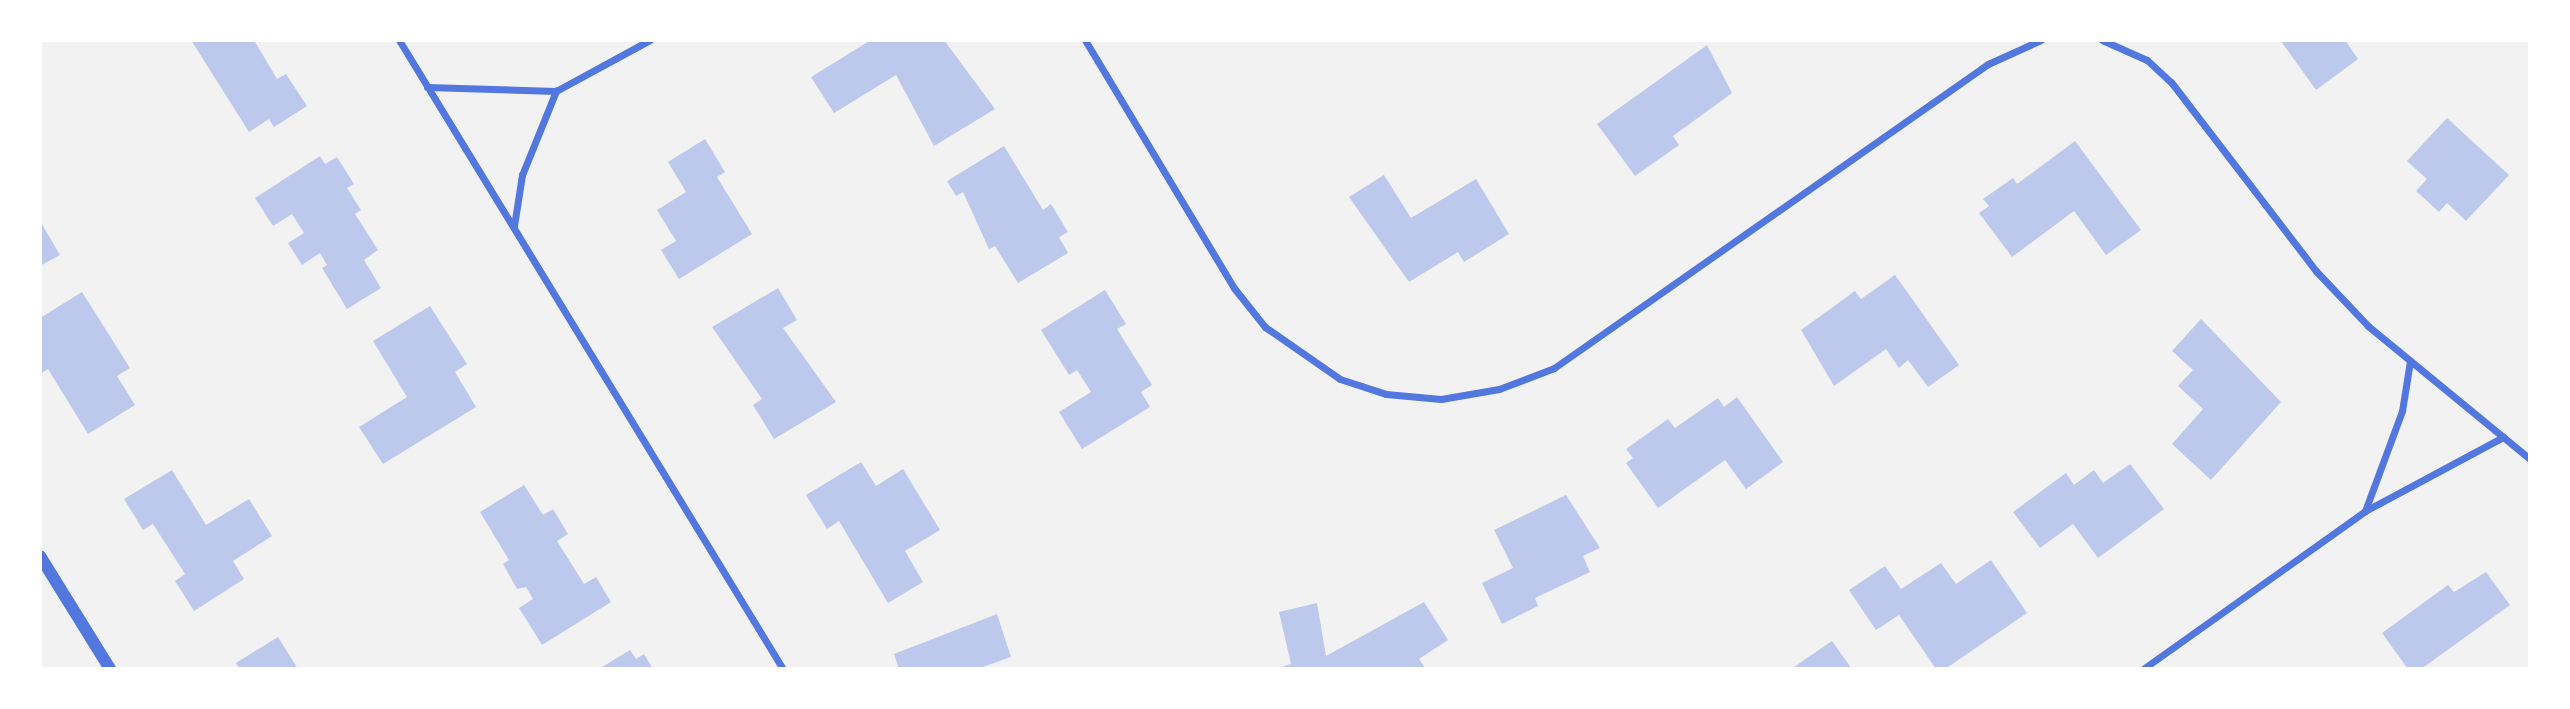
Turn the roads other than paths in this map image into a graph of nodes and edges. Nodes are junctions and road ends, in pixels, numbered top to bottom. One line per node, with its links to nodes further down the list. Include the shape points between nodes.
1 (399, 40): 6 (street)
2 (650, 40): 7 (street)
3 (1085, 40): 4 (street, via 1234,288 1265,327 1340,379 1386,394 1441,399 1499,389 1554,368 1988,64)
4 (2041, 40)
5 (2102, 40): 9 (street, via 2147,60 2171,82 2316,271)
6 (427, 87): 7 (street); 8 (street)
7 (556, 91): 8 (street, via 522,175)
8 (514, 227): 15 (street)
9 (2410, 361): 10 (street); 12 (street, via 2402,411)
10 (2503, 437): 11 (street); 12 (street)
11 (2530, 459)
12 (2365, 511): 16 (street)
13 (40, 555): 14 (street)
14 (110, 669)
15 (783, 669)
16 (2143, 669)

